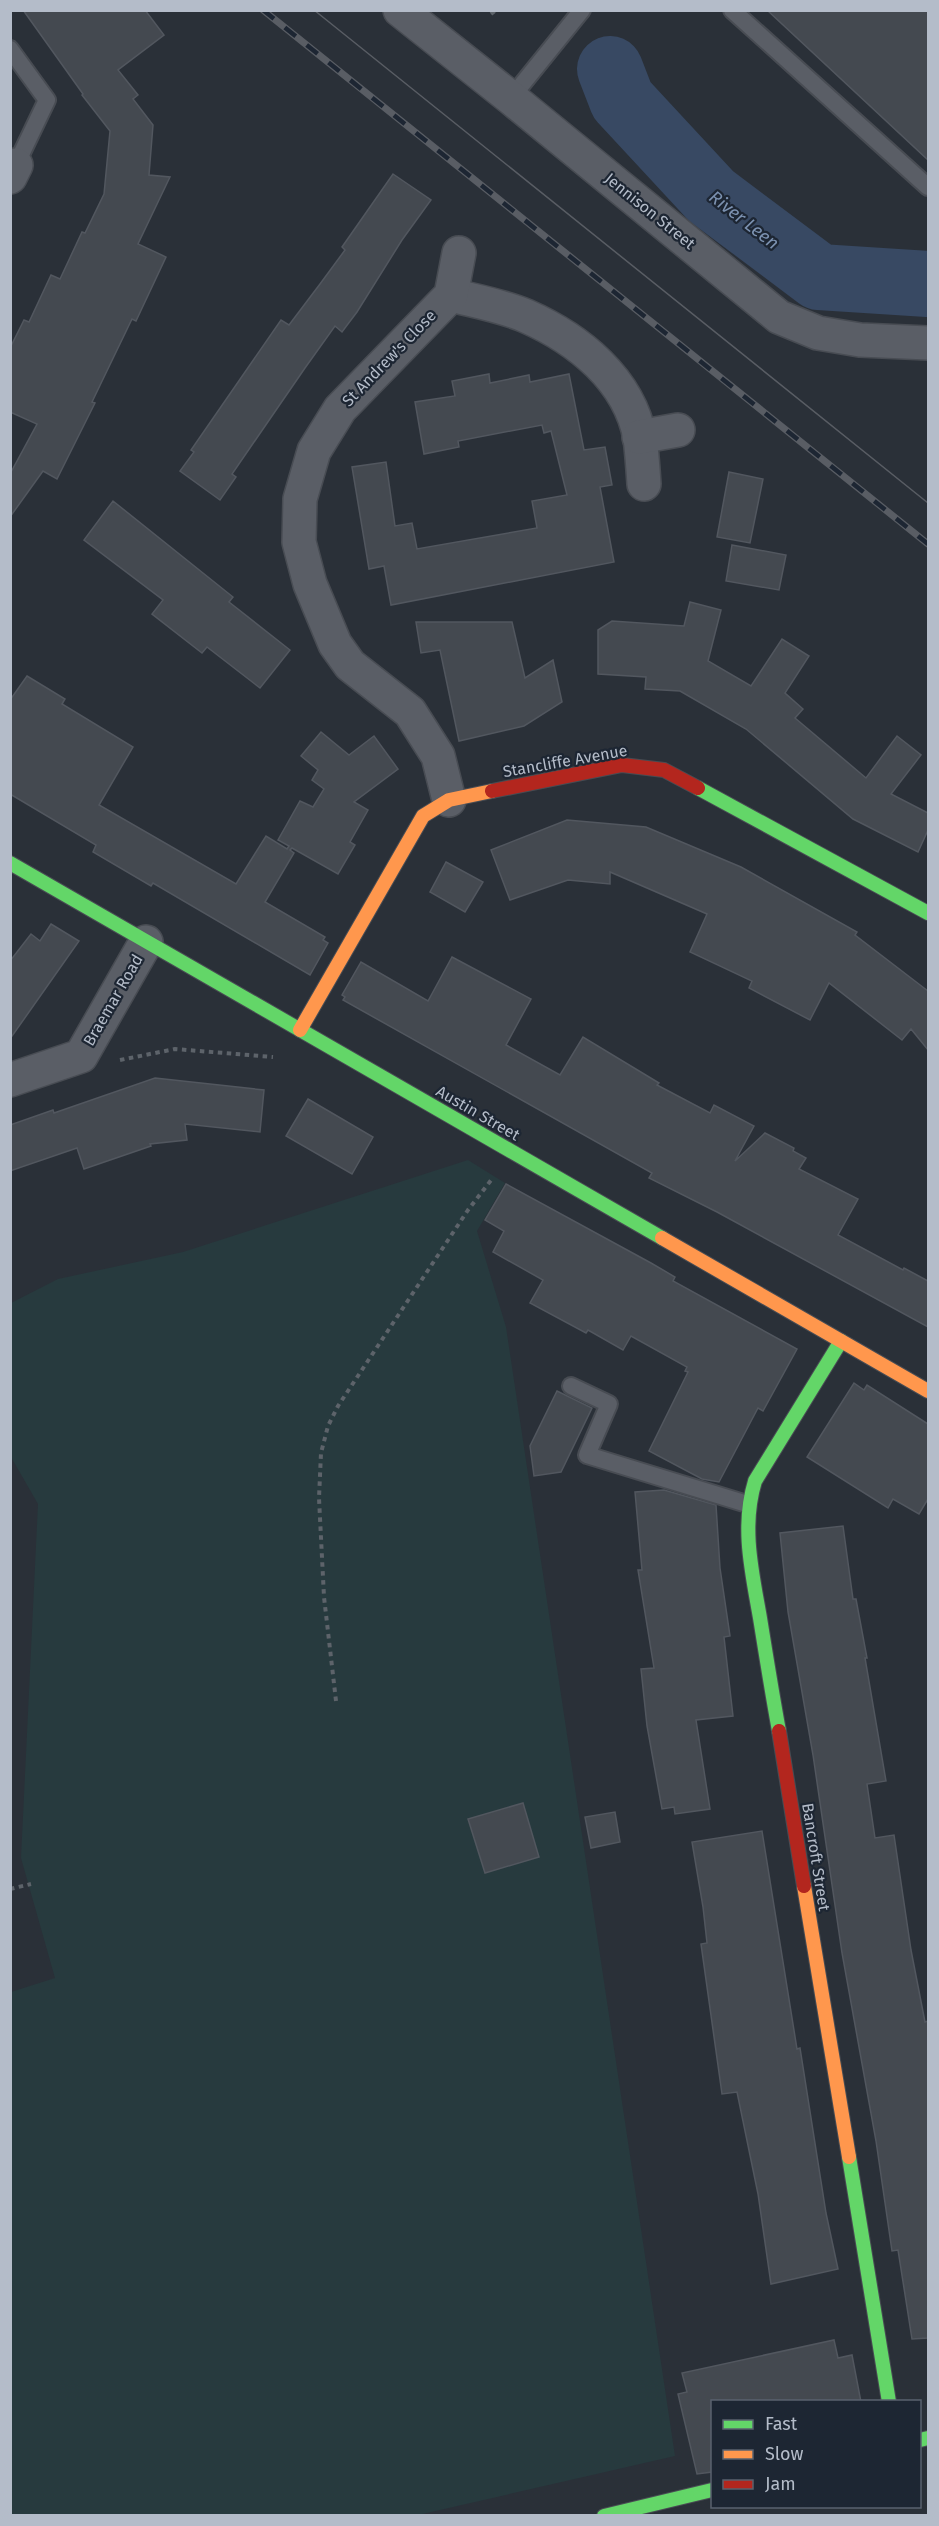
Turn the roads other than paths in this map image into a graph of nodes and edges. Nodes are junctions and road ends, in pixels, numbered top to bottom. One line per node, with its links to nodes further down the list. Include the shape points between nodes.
1 (400, 10): 5 (street, Jennison Street)
2 (582, 10): 5 (lane)
3 (732, 10): 7 (lane)
4 (10, 49): 6 (lane, via 47,100)
5 (512, 98): 10 (street, Jennison Street, via 779,317 818,333 860,340)
6 (13, 171)
7 (928, 187)
8 (459, 253): 9 (street)
9 (451, 295): 12 (street, via 525,315 577,345 605,368 625,397); 14 (street, St Andrew's Close, via 340,409 314,451 300,500 299,542 310,584 335,644 350,665 410,712 438,756)
10 (928, 342)
11 (678, 430): 12 (street)
12 (639, 437): 13 (street)
13 (644, 484)
14 (449, 800): 16 (street, Stancliffe Avenue, via 622,765 664,770); 18 (street, Stancliffe Avenue, via 423,816)
15 (10, 863): 17 (street, Austin Street)
16 (928, 913)
17 (146, 942): 18 (street, Austin Street); 19 (street, Braemar Road, via 81,1056)
18 (300, 1030): 20 (street, Austin Street)
19 (10, 1080)
20 (841, 1341): 22 (street, Austin Street); 23 (street, Bancroft Street, via 755,1481)
21 (571, 1386): 23 (lane, via 609,1404 587,1455)
22 (928, 1391)
23 (747, 1504): 24 (street, Bancroft Street, via 750,1558)
24 (889, 2400)
25 (711, 2490): 26 (street)
26 (604, 2516)

